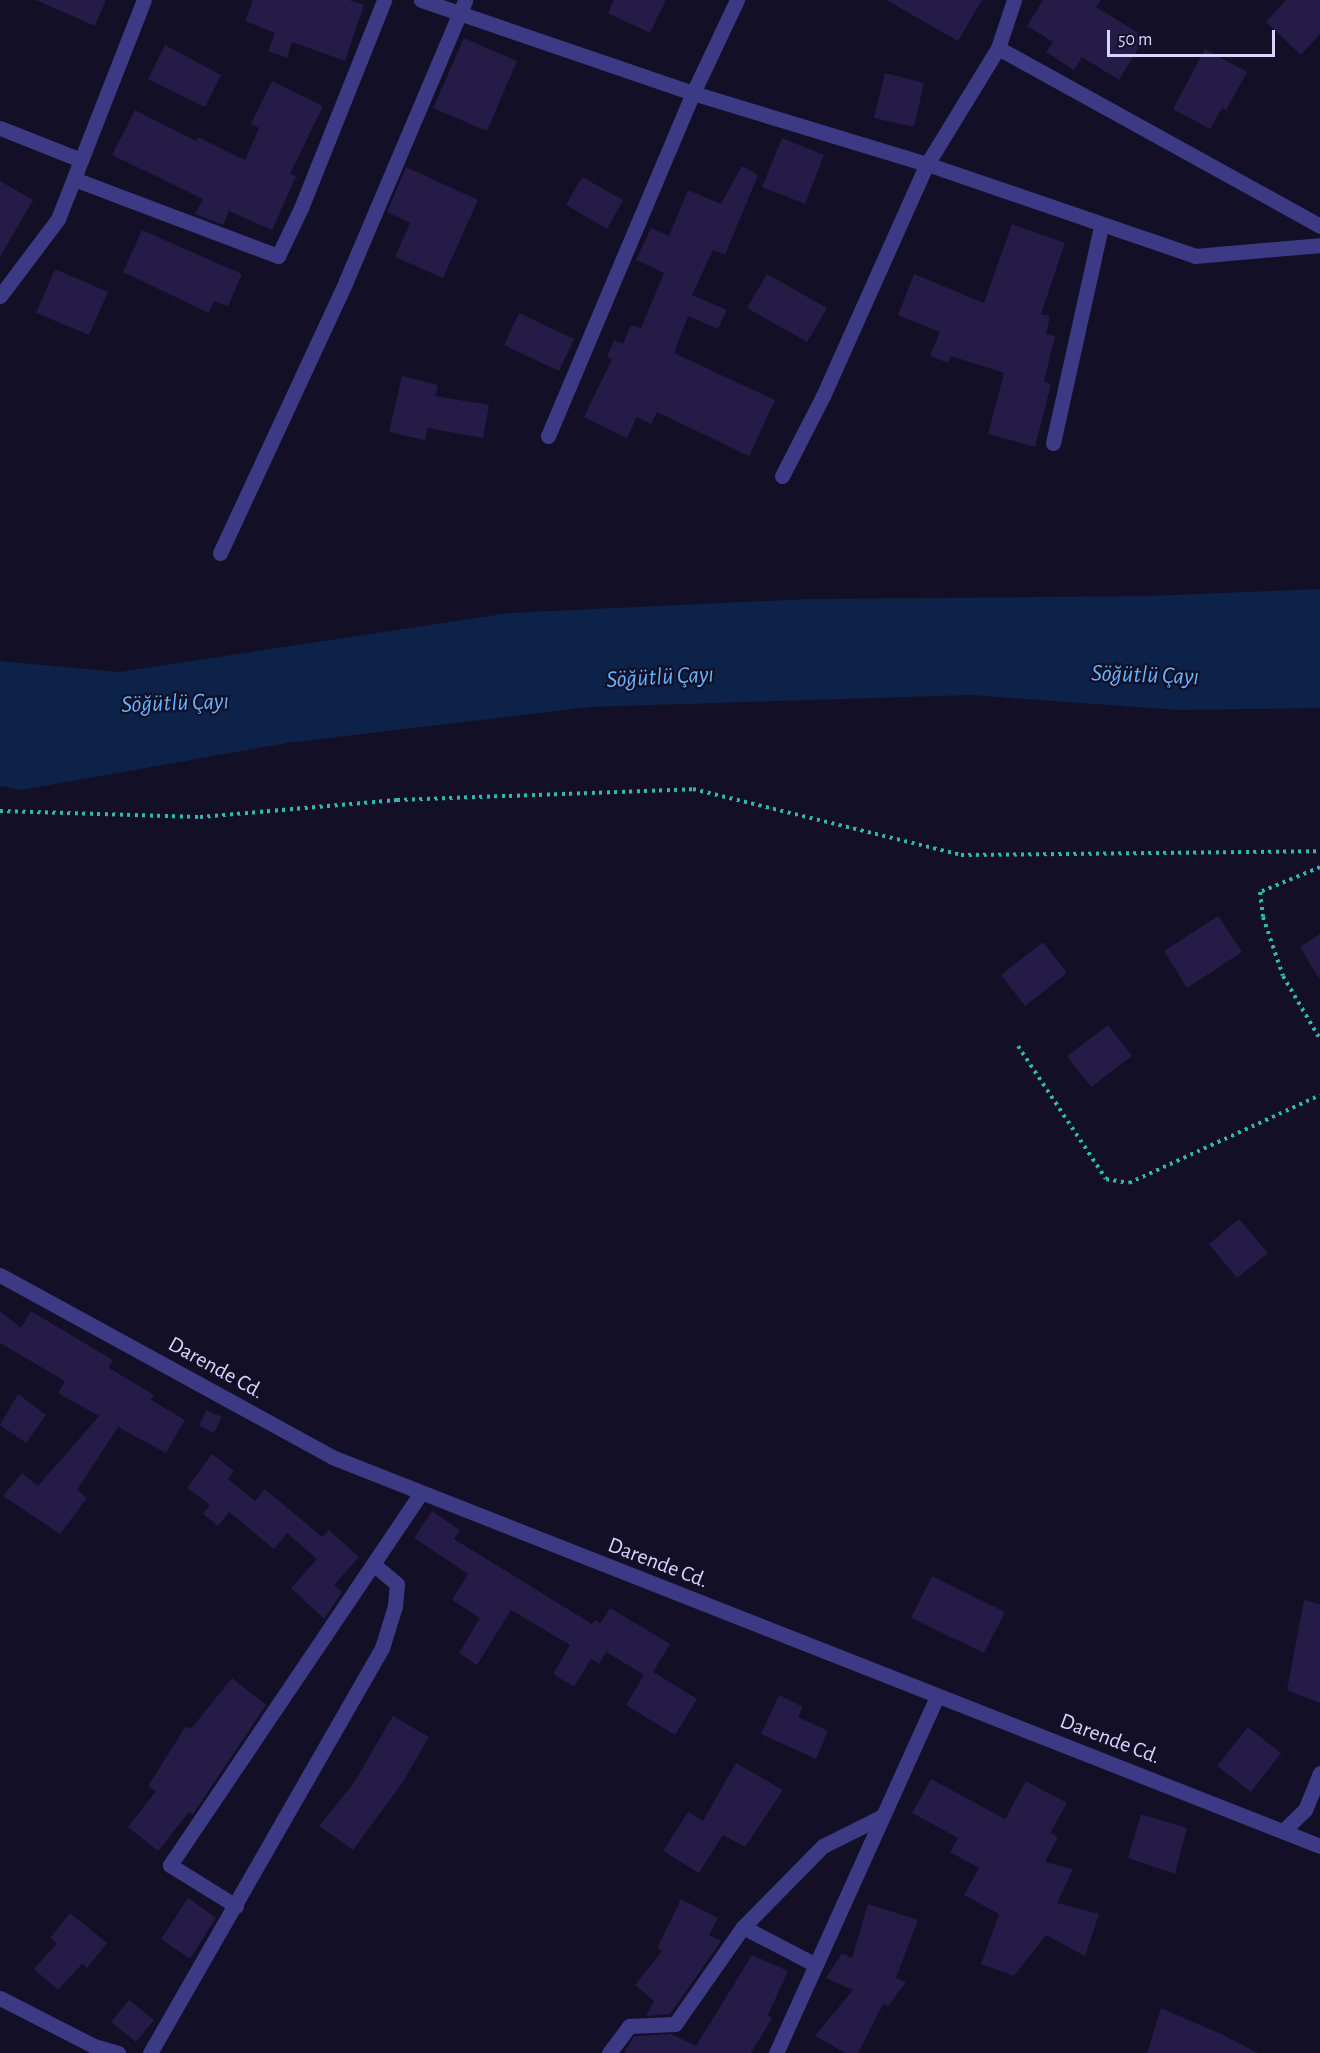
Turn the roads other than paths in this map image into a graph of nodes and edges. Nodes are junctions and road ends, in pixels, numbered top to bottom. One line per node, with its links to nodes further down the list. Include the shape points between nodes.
1 (144, 0): 10 (street)
2 (384, 0): 12 (street, via 278,256)
3 (421, 0): 6 (street)
4 (736, 0): 8 (street)
5 (1014, 0): 7 (street)
6 (462, 6): 8 (street); 20 (street, via 346,281)
7 (998, 48): 11 (street); 14 (street)
8 (693, 93): 11 (street); 17 (street)
9 (0, 128): 10 (street)
10 (81, 160): 12 (street)
11 (927, 164): 13 (street); 19 (street, via 823,396)
12 (74, 179): 16 (street, via 58,219)
13 (1101, 226): 15 (street, via 1196,256); 18 (street)
14 (1320, 226)
15 (1320, 245)
16 (0, 296)
17 (548, 436)
18 (1053, 443)
19 (782, 476)
20 (220, 554)
21 (0, 1275): 22 (street, Darende Cd., via 332,1457)
22 (421, 1493): 23 (street); 24 (street, Darende Cd.)
23 (374, 1565): 29 (street, via 397,1584 395,1606 382,1648); 29 (street, via 170,1865)
24 (937, 1696): 26 (street); 27 (street, Darende Cd.)
25 (1320, 1773): 27 (street, via 1305,1810)
26 (883, 1816): 30 (street, via 823,1846); 31 (street)
27 (1282, 1831): 28 (street, Darende Cd.)
28 (1320, 1846)
29 (236, 1906): 34 (street)
30 (743, 1927): 31 (street); 35 (street, via 675,2024 629,2026)
31 (816, 1965): 36 (street)
32 (0, 1998): 33 (street, via 94,2046)
33 (118, 2053)
34 (150, 2053)
35 (609, 2053)
36 (776, 2053)

